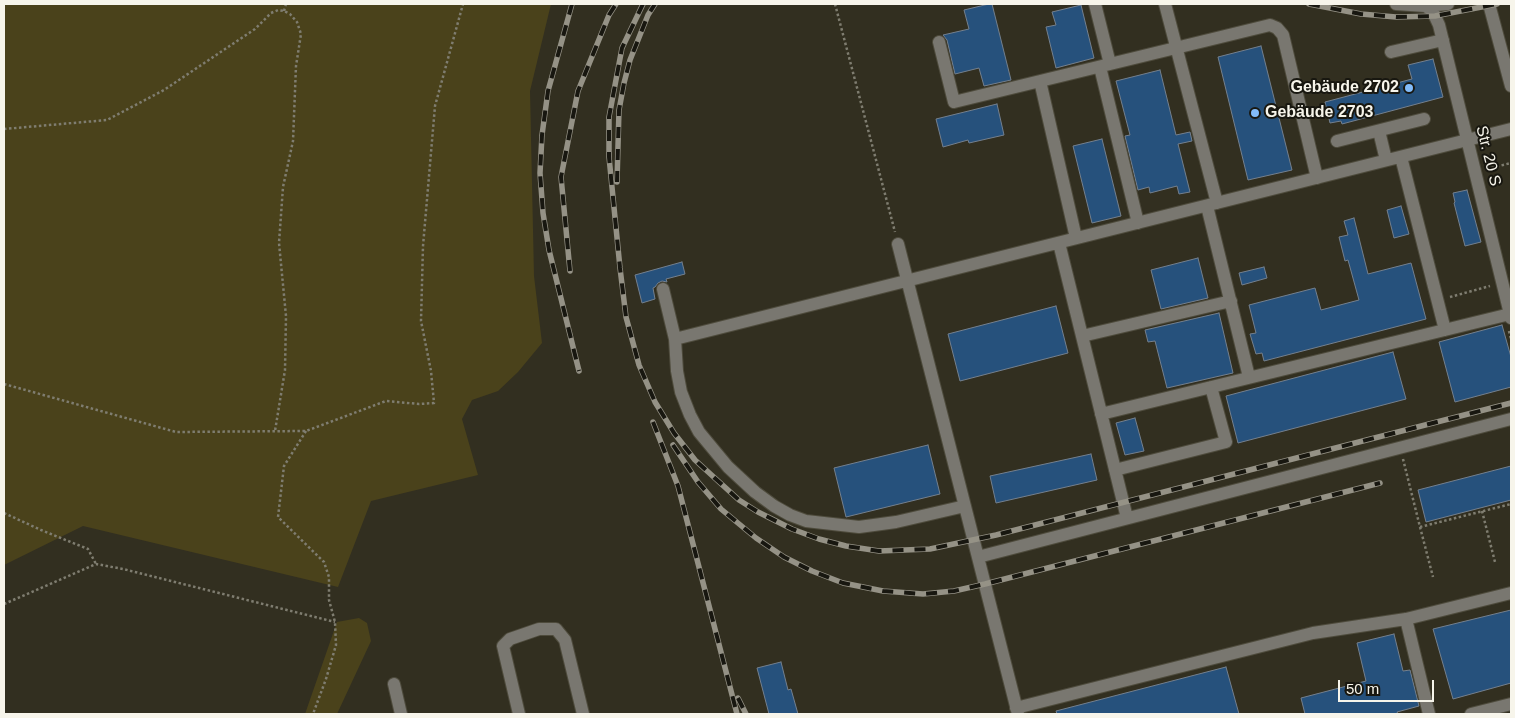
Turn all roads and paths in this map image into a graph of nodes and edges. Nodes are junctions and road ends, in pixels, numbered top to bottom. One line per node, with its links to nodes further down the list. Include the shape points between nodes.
1 (286, 4): 10 (path)
2 (463, 4): 45 (path, via 435,106 422,246 421,322 434,403 386,401)
3 (835, 4): 31 (path)
4 (1095, 4): 15 (lane)
5 (1165, 4): 13 (lane)
6 (1396, 4): 9 (lane)
7 (1448, 4): 9 (lane)
8 (1489, 4): 17 (lane)
9 (1425, 6): 11 (lane, Str. 20 S, via 1432,10)
10 (284, 11): 19 (path, via 271,13 255,29 164,90 107,120); 44 (path, via 297,22 301,34 296,66 293,141 282,187 279,243 286,316 285,370)
11 (1443, 40): 14 (lane); 22 (lane, Str. 20 S)
12 (938, 42): 16 (lane, via 954,102)
13 (1178, 48): 15 (lane); 26 (lane, via 1270,25 1277,28 1283,35); 27 (lane)
14 (1391, 52)
15 (1105, 65): 16 (lane); 28 (lane)
16 (1040, 81): 29 (lane)
17 (1511, 86)
18 (1424, 120): 21 (lane)
19 (4, 129)
20 (1511, 129): 22 (lane)
21 (1379, 131): 23 (lane); 25 (lane)
22 (1468, 140): 24 (lane); 35 (lane, Str. 20 S)
23 (1337, 141)
24 (1401, 157): 25 (lane); 36 (lane)
25 (1386, 160): 26 (lane)
26 (1317, 178): 27 (lane)
27 (1212, 204): 28 (lane); 34 (lane)
28 (1138, 223): 29 (lane)
29 (1076, 238): 30 (lane)
30 (1059, 243): 32 (lane); 37 (lane)
31 (898, 244): 32 (lane)
32 (908, 281): 38 (lane); 49 (lane)
33 (662, 289): 38 (lane)
34 (1230, 301): 37 (lane); 39 (lane)
35 (1511, 316): 36 (lane)
36 (1445, 330): 39 (lane)
37 (1082, 336): 42 (lane)
38 (675, 339): 49 (lane, via 681,392 699,432 738,477 790,515 821,524 860,527)
39 (1250, 378): 41 (lane)
40 (4, 384): 44 (path, via 176,432)
41 (1211, 387): 42 (lane); 47 (lane, via 1226,442)
42 (1101, 414): 47 (lane)
43 (1511, 419): 46 (lane)
44 (275, 431): 45 (path)
45 (306, 431): 61 (path, via 284,466 278,517 324,562)
46 (1400, 448): 52 (lane); 53 (path)
47 (1115, 470): 52 (lane)
48 (1511, 504): 50 (path)
49 (965, 506): 54 (lane)
50 (1482, 511): 53 (path); 55 (path)
51 (4, 513): 56 (path, via 88,549)
52 (1127, 518): 54 (lane)
53 (1420, 527): 57 (path)
54 (978, 557): 64 (lane)
55 (1495, 562)
56 (96, 564): 59 (path); 61 (path)
57 (1433, 577)
58 (1511, 593): 60 (lane)
59 (4, 604)
60 (1406, 619): 64 (lane, via 1313,633); 69 (lane)
61 (335, 622): 65 (path, via 336,644)
62 (394, 684): 66 (lane)
63 (1511, 704): 70 (lane)
64 (1017, 711)
65 (313, 714)
66 (401, 714)
67 (519, 714): 68 (lane, via 503,646 510,640 539,630 556,629 565,640)
68 (584, 714)
69 (1429, 714)
70 (1471, 714)

